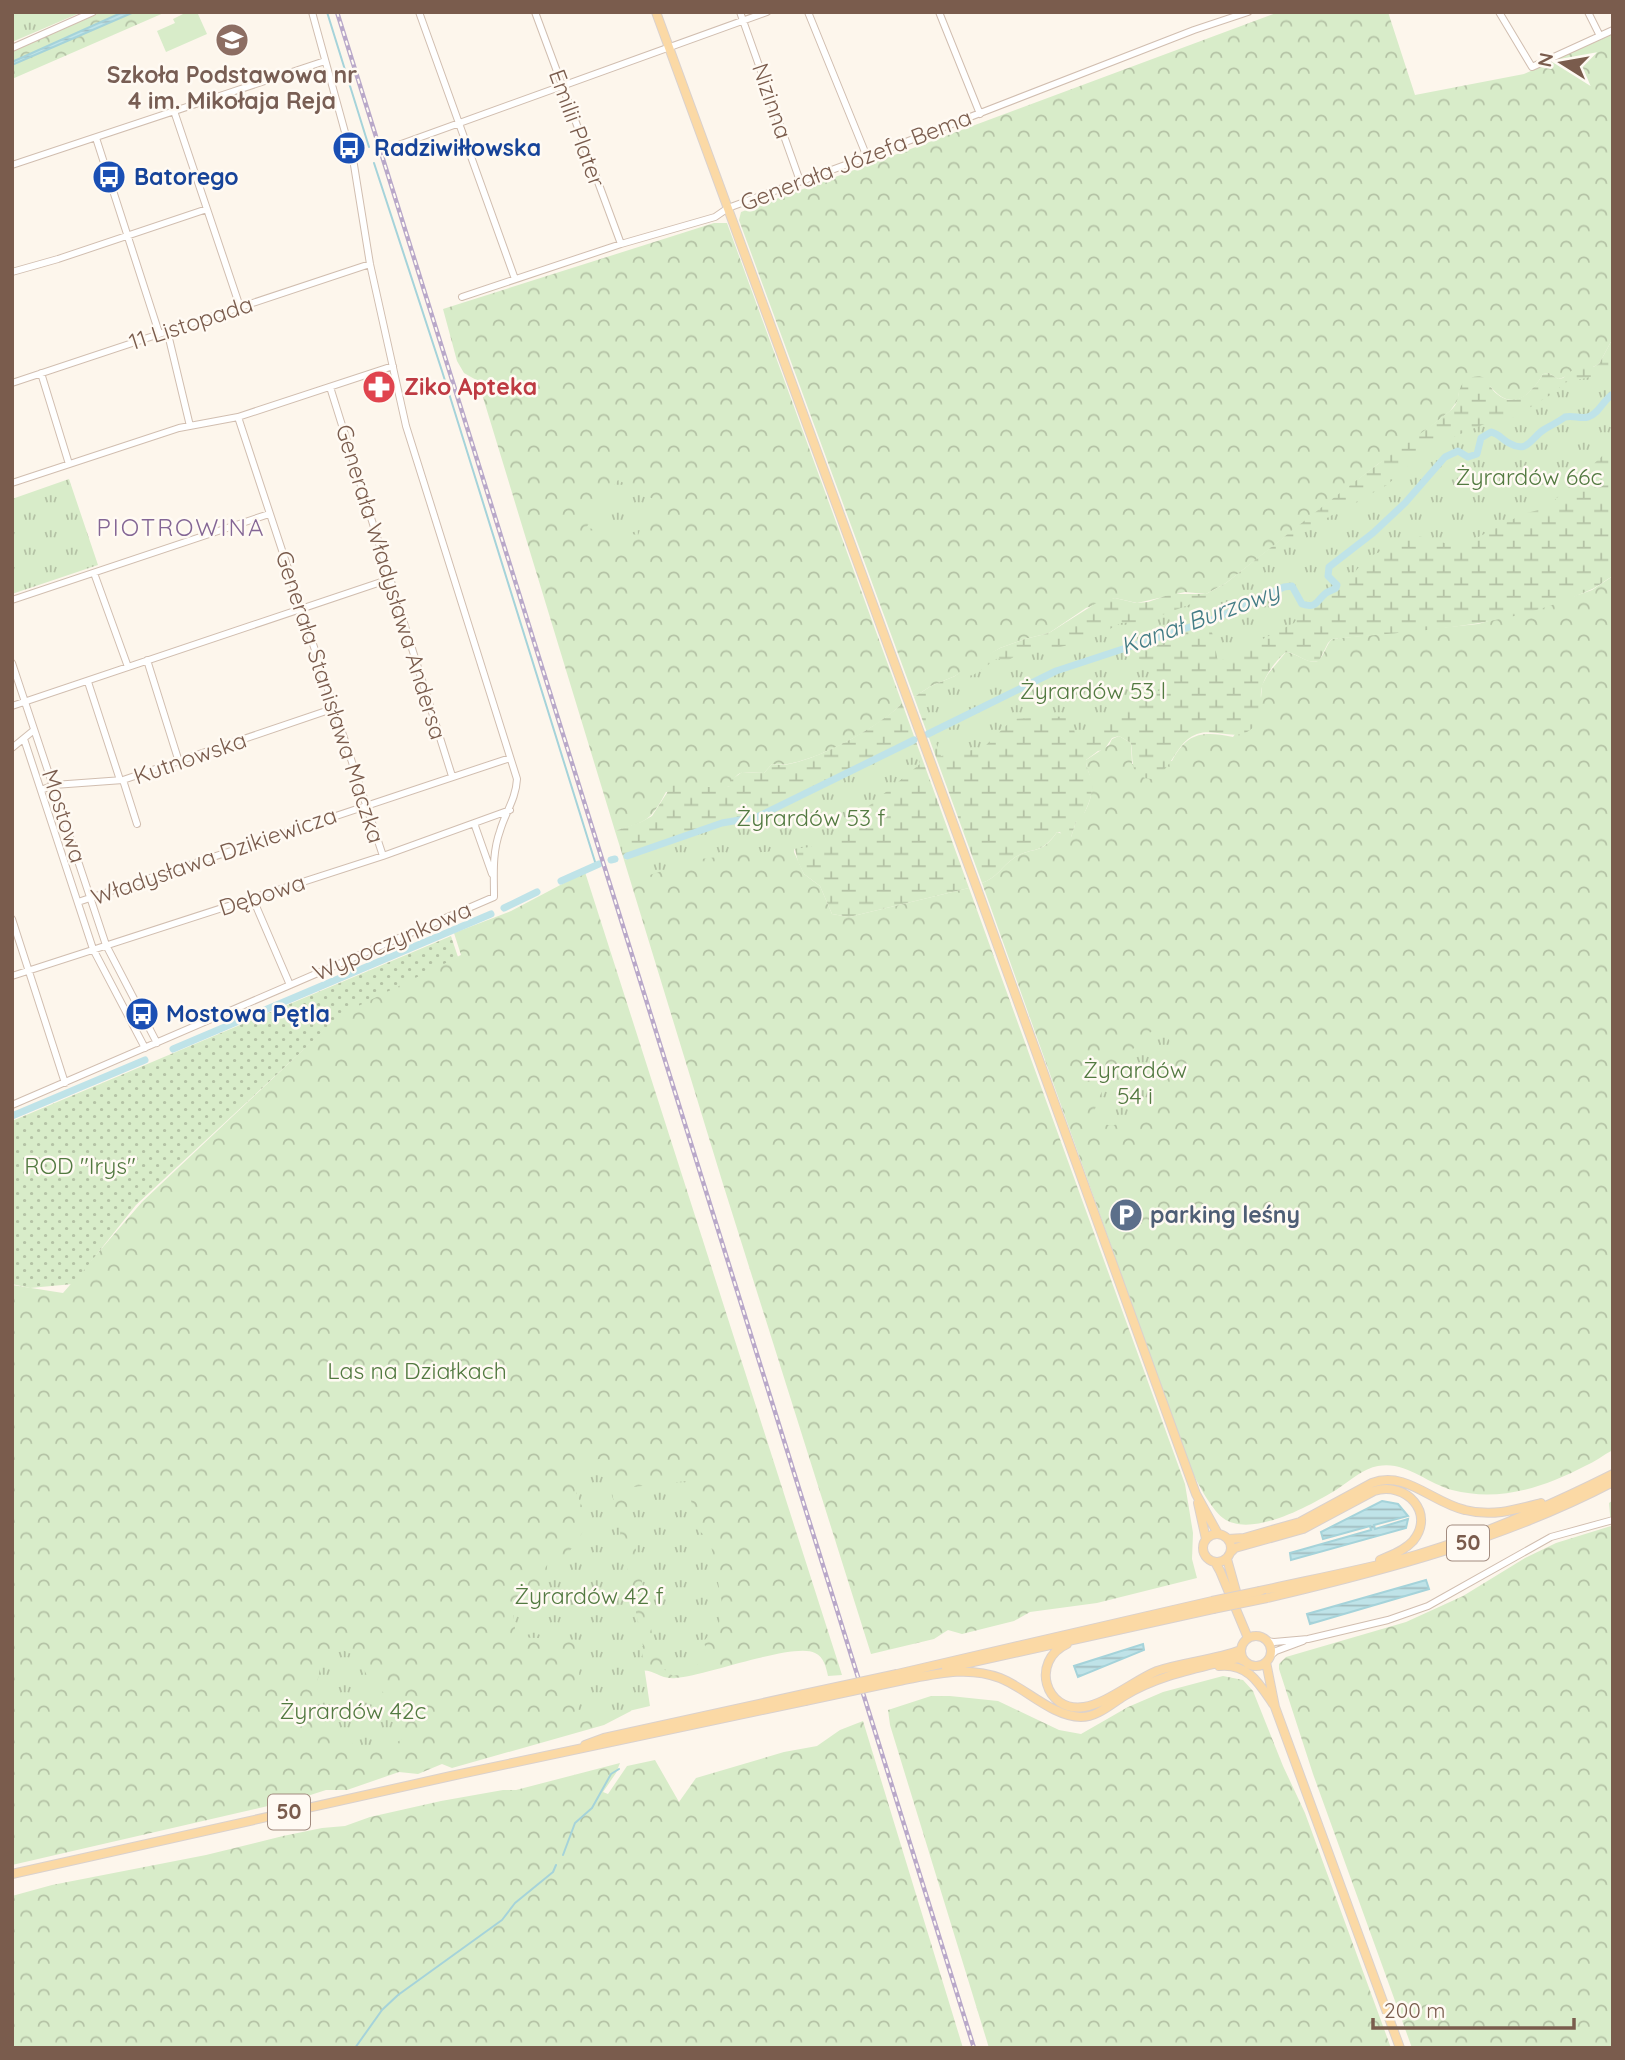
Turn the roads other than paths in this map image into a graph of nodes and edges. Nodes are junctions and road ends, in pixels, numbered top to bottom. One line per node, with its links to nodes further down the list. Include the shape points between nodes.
1 (93, 12): 16 (street)
2 (312, 12): 18 (street)
3 (419, 12): 22 (street)
4 (535, 12): 19 (street, Emilii Plater)
5 (656, 12): 17 (main road)
6 (740, 12): 13 (street, Nizinna)
7 (766, 12): 13 (street)
8 (808, 12): 25 (street)
9 (939, 12): 21 (street)
10 (1248, 12): 21 (street, Generała Józefa Bema)
11 (1499, 12): 15 (street, via 1532,67)
12 (1588, 12): 15 (street)
13 (744, 20): 17 (street); 27 (street, Nizinna)
14 (1613, 30): 15 (street)
15 (1600, 36)
16 (12, 48)
17 (669, 48): 19 (street); 28 (main road)
18 (325, 61): 20 (street); 32 (street, via 354,165)
19 (562, 87): 22 (street); 31 (street, Emilii Plater)
20 (174, 111): 23 (street); 29 (street)
21 (980, 114): 25 (street, Generała Józefa Bema)
22 (460, 124): 24 (street); 34 (street)
23 (96, 138): 26 (street); 30 (street)
24 (393, 147)
25 (867, 157): 27 (street, Generała Józefa Bema)
26 (12, 165)
27 (800, 181): 28 (street, Generała Józefa Bema)
28 (728, 208): 31 (street, Generała Józefa Bema, via 715,217); 89 (main road)
29 (207, 209): 30 (street); 36 (street)
30 (128, 235): 33 (street); 38 (street)
31 (621, 244): 34 (street, Generała Józefa Bema)
32 (370, 264): 36 (street, 11 Listopada); 39 (street)
33 (12, 272)
34 (515, 279): 35 (street, Generała Józefa Bema)
35 (461, 297)
36 (240, 307): 37 (street, 11 Listopada)
37 (167, 330): 38 (street, 11 Listopada); 44 (street)
38 (159, 333): 40 (street, 11 Listopada)
39 (393, 366): 42 (street); 62 (street, via 406,426)
40 (41, 373): 41 (street, 11 Listopada); 45 (street)
41 (12, 383)
42 (330, 387): 43 (street); 49 (street, Generała Władysława Andersa)
43 (238, 418): 44 (street); 47 (street, Generała Stanisława Maczka)
44 (190, 426): 45 (street)
45 (69, 464): 46 (street)
46 (12, 483)
47 (269, 514): 48 (street); 51 (street, Generała Stanisława Maczka)
48 (94, 573): 50 (street); 54 (street)
49 (390, 579): 51 (street); 64 (street, Generała Władysława Andersa)
50 (12, 600)
51 (302, 610): 52 (street); 58 (street, Generała Stanisława Maczka)
52 (147, 660): 54 (street); 63 (street)
53 (12, 663): 56 (street, Mostowa)
54 (128, 667): 55 (street)
55 (88, 682): 56 (street); 65 (street)
56 (25, 702): 57 (street); 59 (street, Mostowa)
57 (12, 706)
58 (335, 708): 63 (street, Kutnowska); 68 (street, Generała Stanisława Maczka)
59 (34, 730): 60 (street); 66 (street, Mostowa)
60 (24, 738): 61 (street); 67 (street, Mostowa)
61 (12, 748)
62 (510, 758): 64 (street, Władysława Dzikiewicza); 69 (street, via 517,786)
63 (179, 762): 65 (street, Kutnowska)
64 (452, 776): 68 (street, Władysława Dzikiewicza)
65 (122, 780): 66 (street, Kutnowska); 71 (street)
66 (54, 785): 67 (street, Kutnowska); 74 (street, Mostowa)
67 (41, 790): 76 (street, Mostowa)
68 (366, 805): 72 (street, Generała Stanisława Maczka); 74 (street, Władysława Dzikiewicza)
69 (510, 810): 70 (street, Dębowa); 73 (street, via 494,855)
70 (474, 823): 72 (street, Dębowa); 73 (street)
71 (137, 824)
72 (383, 856): 75 (street, Dębowa)
73 (494, 877): 82 (street, Wypoczynkowa, via 494,897)
74 (91, 898): 76 (street, Władysława Dzikiewicza); 78 (street, Mostowa)
75 (253, 899): 78 (street, Dębowa); 82 (street, Wypoczynkowa)
76 (78, 902): 79 (street, Mostowa)
77 (12, 919): 80 (street)
78 (106, 945): 79 (street, Dębowa); 83 (street, Mostowa)
79 (93, 949): 80 (street, Dębowa); 84 (street, Mostowa)
80 (29, 971): 81 (street, Dębowa); 85 (street)
81 (12, 976)
82 (290, 985): 83 (street, Wypoczynkowa)
83 (157, 1043): 84 (street, Wypoczynkowa)
84 (145, 1048): 85 (street, Wypoczynkowa)
85 (65, 1083): 86 (street, Wypoczynkowa)
86 (12, 1105)
87 (1613, 1474): 90 (main road, 50)
88 (1613, 1482): 98 (main road, 50, bridge, via 1460,1546 1360,1576 1267,1598)
89 (1196, 1494): 92 (main road); 93 (main road)
90 (1571, 1495): 94 (main road, via 1513,1511 1484,1513 1456,1508 1403,1482 1384,1479 1300,1522); 97 (main road, 50, via 1469,1537)
91 (1613, 1520): 101 (street, via 1551,1537 1428,1606)
92 (1218, 1534): 93 (main road); 94 (main road)
93 (1206, 1539): 96 (main road, via 1204,1555)
94 (1228, 1539): 95 (main road)
95 (1229, 1555): 96 (main road); 97 (main road, via 1235,1548 1303,1529 1379,1489 1407,1494 1420,1509 1417,1535 1403,1550); 100 (main road)
96 (1214, 1562): 100 (main road)
97 (1366, 1566): 98 (main road, 50, bridge)
98 (1212, 1605): 99 (main road, 50); 108 (main road, 50)
99 (1100, 1634): 103 (main road, via 1051,1656 1046,1682 1061,1703 1085,1707 1154,1672); 108 (main road, 50)
100 (1251, 1637): 102 (main road); 103 (main road)
101 (1308, 1639): 102 (street); 104 (street, via 1276,1651)
102 (1266, 1641): 104 (main road)
103 (1241, 1650): 105 (main road)
104 (1268, 1659): 106 (main road); 110 (main road)
105 (1244, 1661): 106 (main road); 107 (main road, via 1238,1658)
106 (1254, 1666): 109 (main road)
107 (1199, 1667): 108 (main road, via 1165,1676 1085,1717 1060,1712 985,1673); 109 (main road, via 1238,1667 1253,1676)
108 (898, 1677): 111 (main road, 50, bridge)
109 (1268, 1696): 110 (main road)
110 (1275, 1707): 112 (main road)
111 (12, 1874)
112 (1401, 2048)

